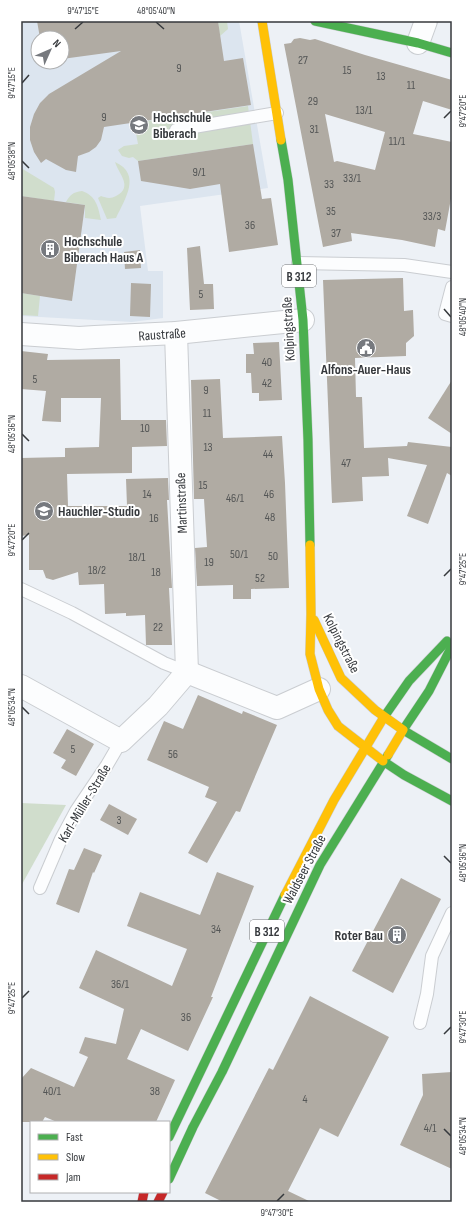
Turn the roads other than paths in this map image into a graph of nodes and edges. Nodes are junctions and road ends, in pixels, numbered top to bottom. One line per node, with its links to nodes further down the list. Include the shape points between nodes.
1 (262, 21): 6 (main road, Kolpingstraße / B 312)
2 (315, 21): 4 (main road)
3 (426, 21): 4 (street)
4 (418, 43): 5 (main road)
5 (452, 53)
6 (277, 113): 7 (lane); 8 (main road, Kolpingstraße / B 312)
7 (176, 130)
8 (298, 263): 9 (lane, via 404,265); 12 (main road, Kolpingstraße / B 312)
9 (452, 272)
10 (452, 287): 11 (lane, via 445,314)
11 (452, 316)
12 (303, 320): 13 (street, Raustraße); 16 (main road, Kolpingstraße / B 312)
13 (176, 333): 14 (street, Raustraße, via 79,338); 19 (street, Martinstraße)
14 (21, 334)
15 (21, 589): 19 (lane, via 72,613 164,663)
16 (311, 614): 21 (main road, Kolpingstraße / B 312, via 310,654); 22 (main road, Kolpingstraße / B 312, via 341,678)
17 (452, 636): 22 (main road, Waldseer Straße, via 409,681)
18 (452, 646): 23 (main road, Waldseer Straße, via 429,691)
19 (187, 672): 21 (street, via 277,708); 24 (street, Karl-Müller-Straße, via 158,706)
20 (21, 686): 24 (street)
21 (319, 690): 25 (main road, Kolpingstraße / B 312, via 338,726)
22 (384, 717): 23 (main road, Kolpingstraße / B 312); 25 (main road, Waldseer Straße / B 312)
23 (403, 730): 26 (main road, Kolpingstraße); 27 (main road, Waldseer Straße / B 312)
24 (121, 741): 29 (lane, Karl-Müller-Straße, via 76,811)
25 (365, 747): 27 (main road, Kolpingstraße / B 312); 32 (main road, Waldseer Straße / B 312, via 329,806)
26 (452, 759)
27 (383, 761): 28 (main road, Kolpingstraße); 33 (main road, Waldseer Straße / B 312, via 320,865)
28 (452, 801)
29 (40, 888)
30 (452, 913): 31 (lane, via 432,956)
31 (420, 1023)
32 (170, 1135)
33 (170, 1178)
34 (162, 1193): 35 (main road)
35 (158, 1202)

